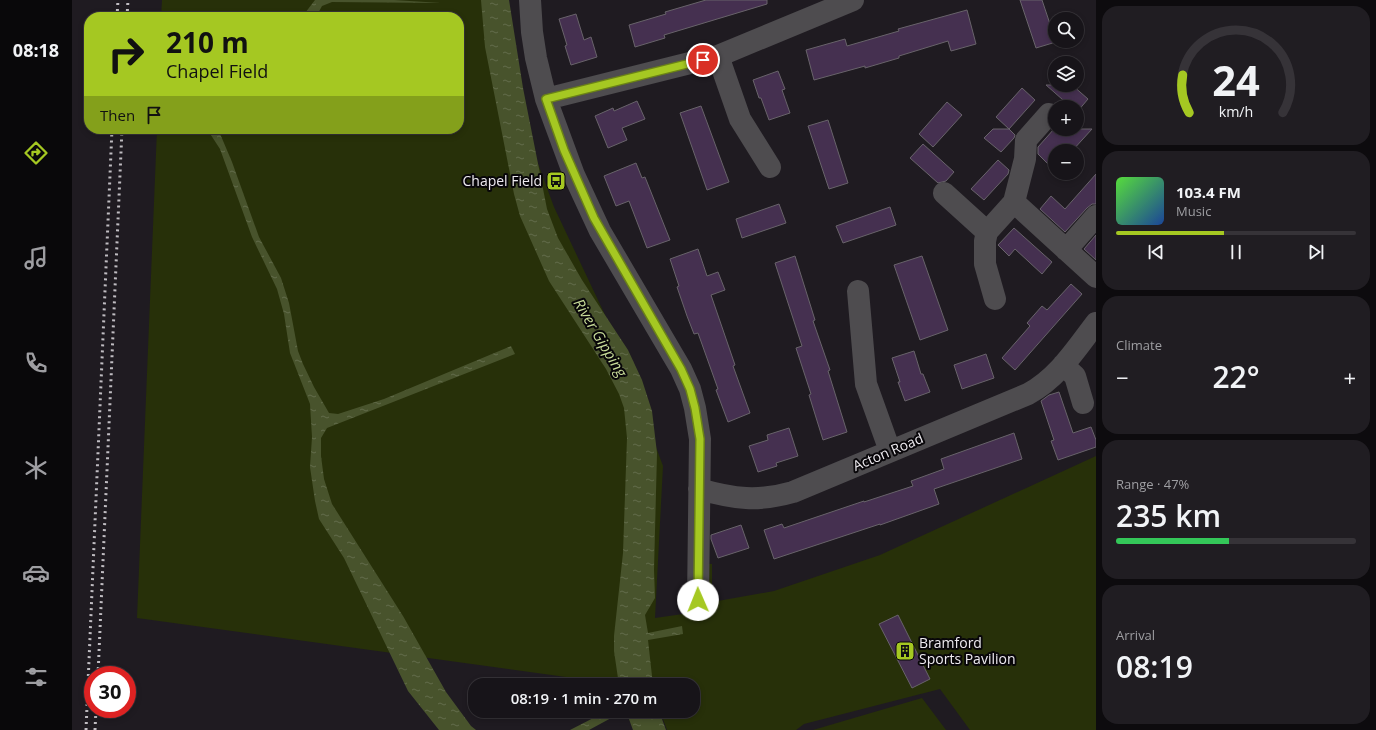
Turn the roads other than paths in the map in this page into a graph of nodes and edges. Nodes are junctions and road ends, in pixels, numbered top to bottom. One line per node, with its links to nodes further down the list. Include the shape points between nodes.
1 (530, 0): 4 (street, via 536,58)
2 (853, 0): 3 (street)
3 (718, 56): 4 (street); 6 (street, via 740,119)
4 (546, 99): 19 (street, via 564,150 591,212 690,389 700,439)
5 (1048, 115): 8 (street, via 1026,140)
6 (770, 167)
7 (944, 193): 10 (street)
8 (1014, 202): 10 (street); 11 (street)
9 (1096, 216): 11 (street)
10 (988, 232): 14 (street, via 984,247 985,264)
11 (1066, 250): 12 (street)
12 (1096, 277)
13 (858, 291): 18 (street, via 866,384)
14 (995, 299)
15 (1096, 323): 16 (street, Acton Road)
16 (1063, 365): 17 (street, via 1075,376); 18 (street, Acton Road, via 1050,380 1028,394)
17 (1083, 403)
18 (890, 451): 19 (street, Acton Road, via 780,496 751,499)
19 (699, 489): 20 (street)
20 (698, 600)

